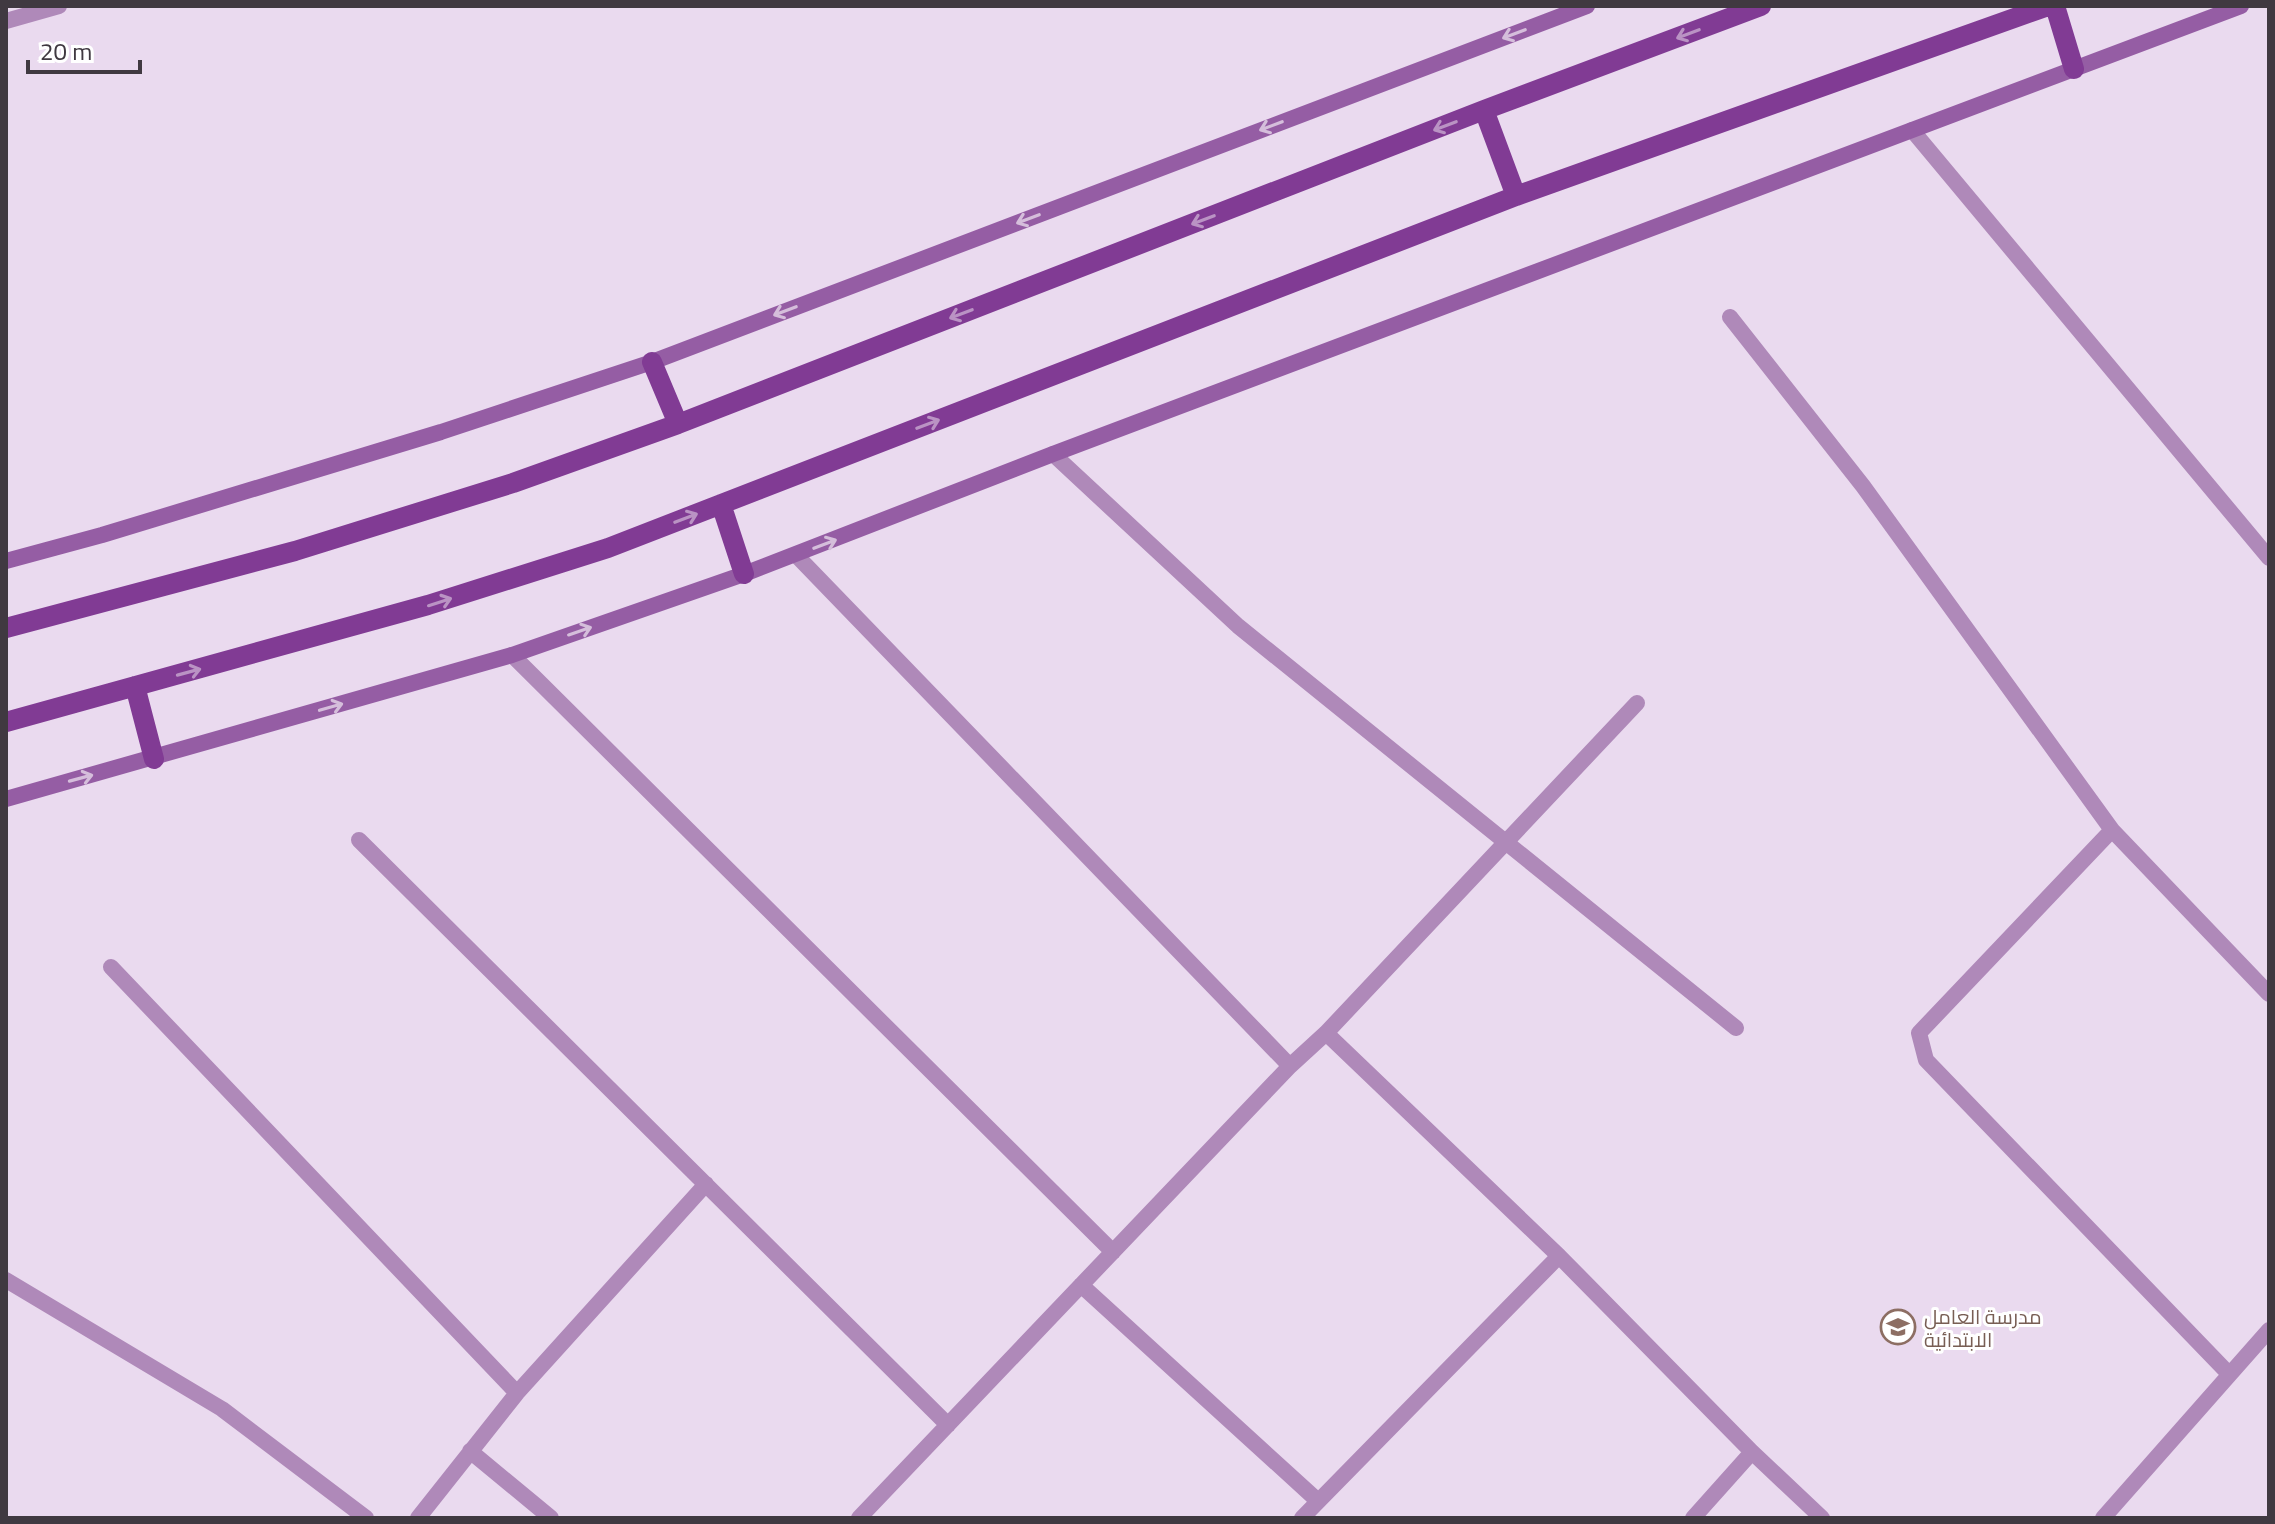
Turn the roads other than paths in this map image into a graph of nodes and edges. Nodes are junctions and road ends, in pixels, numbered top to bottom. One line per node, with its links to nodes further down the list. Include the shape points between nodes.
1 (59, 6): 7 (street)
2 (1587, 6): 13 (street, one-way to 13)
3 (1761, 6): 9 (main road, one-way to 9)
4 (2048, 6): 11 (main road)
5 (2055, 6): 8 (main road)
6 (2241, 6): 8 (street)
7 (6, 21)
8 (2074, 69): 10 (street)
9 (1484, 110): 11 (main road); 14 (main road, one-way to 14)
10 (1912, 130): 15 (street); 18 (street)
11 (1516, 196): 16 (main road, one-way to 11)
12 (1730, 317): 28 (street, via 1863,486)
13 (652, 362): 14 (main road); 19 (street, via 441,432)
14 (678, 424): 21 (main road, via 513,483 295,551)
15 (1053, 454): 17 (street, one-way to 15); 30 (street, via 1238,626)
16 (721, 504): 20 (main road); 23 (main road, one-way to 16, via 428,605 608,548)
17 (796, 555): 20 (street); 35 (street)
18 (2269, 558)
19 (6, 561)
20 (744, 574): 22 (street, one-way to 20)
21 (6, 628)
22 (512, 655): 26 (street, one-way to 22); 37 (street)
23 (135, 686): 25 (main road); 26 (main road)
24 (1637, 703): 30 (street)
25 (6, 722)
26 (154, 759): 27 (street, one-way to 26)
27 (6, 799)
28 (2112, 830): 32 (street); 42 (street, via 1919,1033 1926,1060)
29 (359, 840): 36 (street)
30 (1504, 842): 33 (street); 34 (street)
31 (111, 967): 43 (street)
32 (2269, 994)
33 (1736, 1028)
34 (1326, 1033): 35 (street); 38 (street)
35 (1290, 1066): 37 (street)
36 (706, 1184): 43 (street); 44 (street)
37 (1113, 1252): 40 (street)
38 (1559, 1256): 46 (street); 47 (street)
39 (6, 1280): 48 (street, via 222,1409)
40 (1081, 1285): 44 (street); 47 (street)
41 (2269, 1330): 42 (street)
42 (2229, 1374): 55 (street)
43 (517, 1393): 45 (street)
44 (948, 1425): 51 (street)
45 (470, 1451): 49 (street); 50 (street)
46 (1752, 1452): 53 (street); 54 (street)
47 (1318, 1501): 52 (street)
48 (366, 1518)
49 (418, 1518)
50 (551, 1518)
51 (859, 1518)
52 (1302, 1518)
53 (1693, 1518)
54 (1822, 1518)
55 (2103, 1518)

